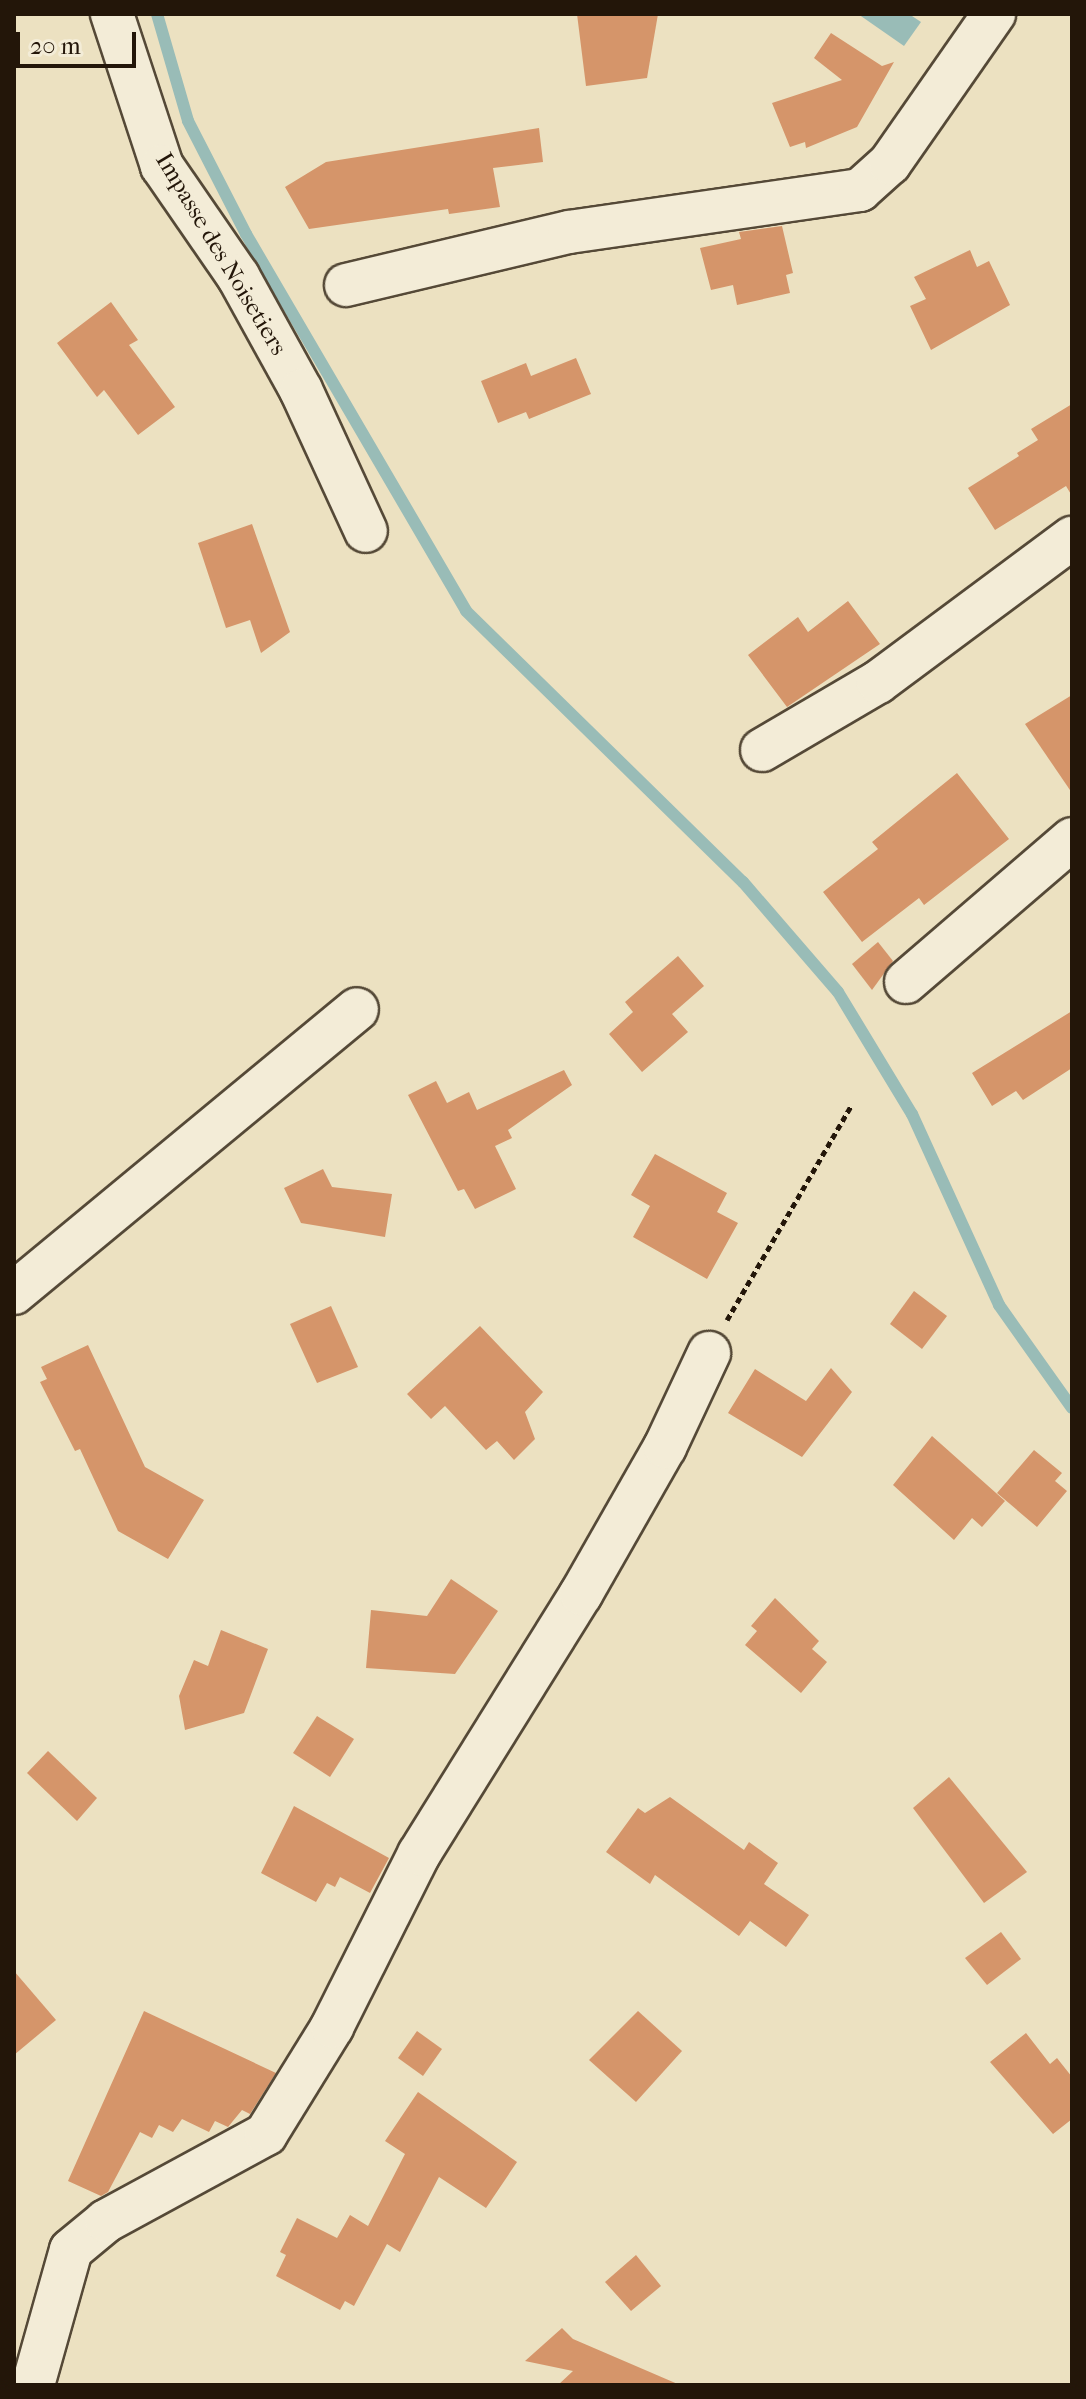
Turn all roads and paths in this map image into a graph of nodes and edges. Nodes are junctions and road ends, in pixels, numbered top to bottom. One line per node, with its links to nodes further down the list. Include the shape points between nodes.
1 (112, 14): 4 (street, Impasse des Noisetiers, via 162,166 238,276 301,390)
2 (994, 14): 3 (street, via 890,163 860,190 569,232)
3 (346, 285)
4 (366, 531)
5 (1072, 538): 6 (street, via 878,682)
6 (762, 750)
7 (1072, 839): 8 (street)
8 (906, 982)
9 (357, 1009): 11 (street)
10 (851, 1106): 12 (path)
11 (14, 1293)
12 (709, 1353): 13 (street, via 665,1447 581,1594 419,1854 332,2027 266,2134 106,2221 71,2250)
13 (33, 2385)

